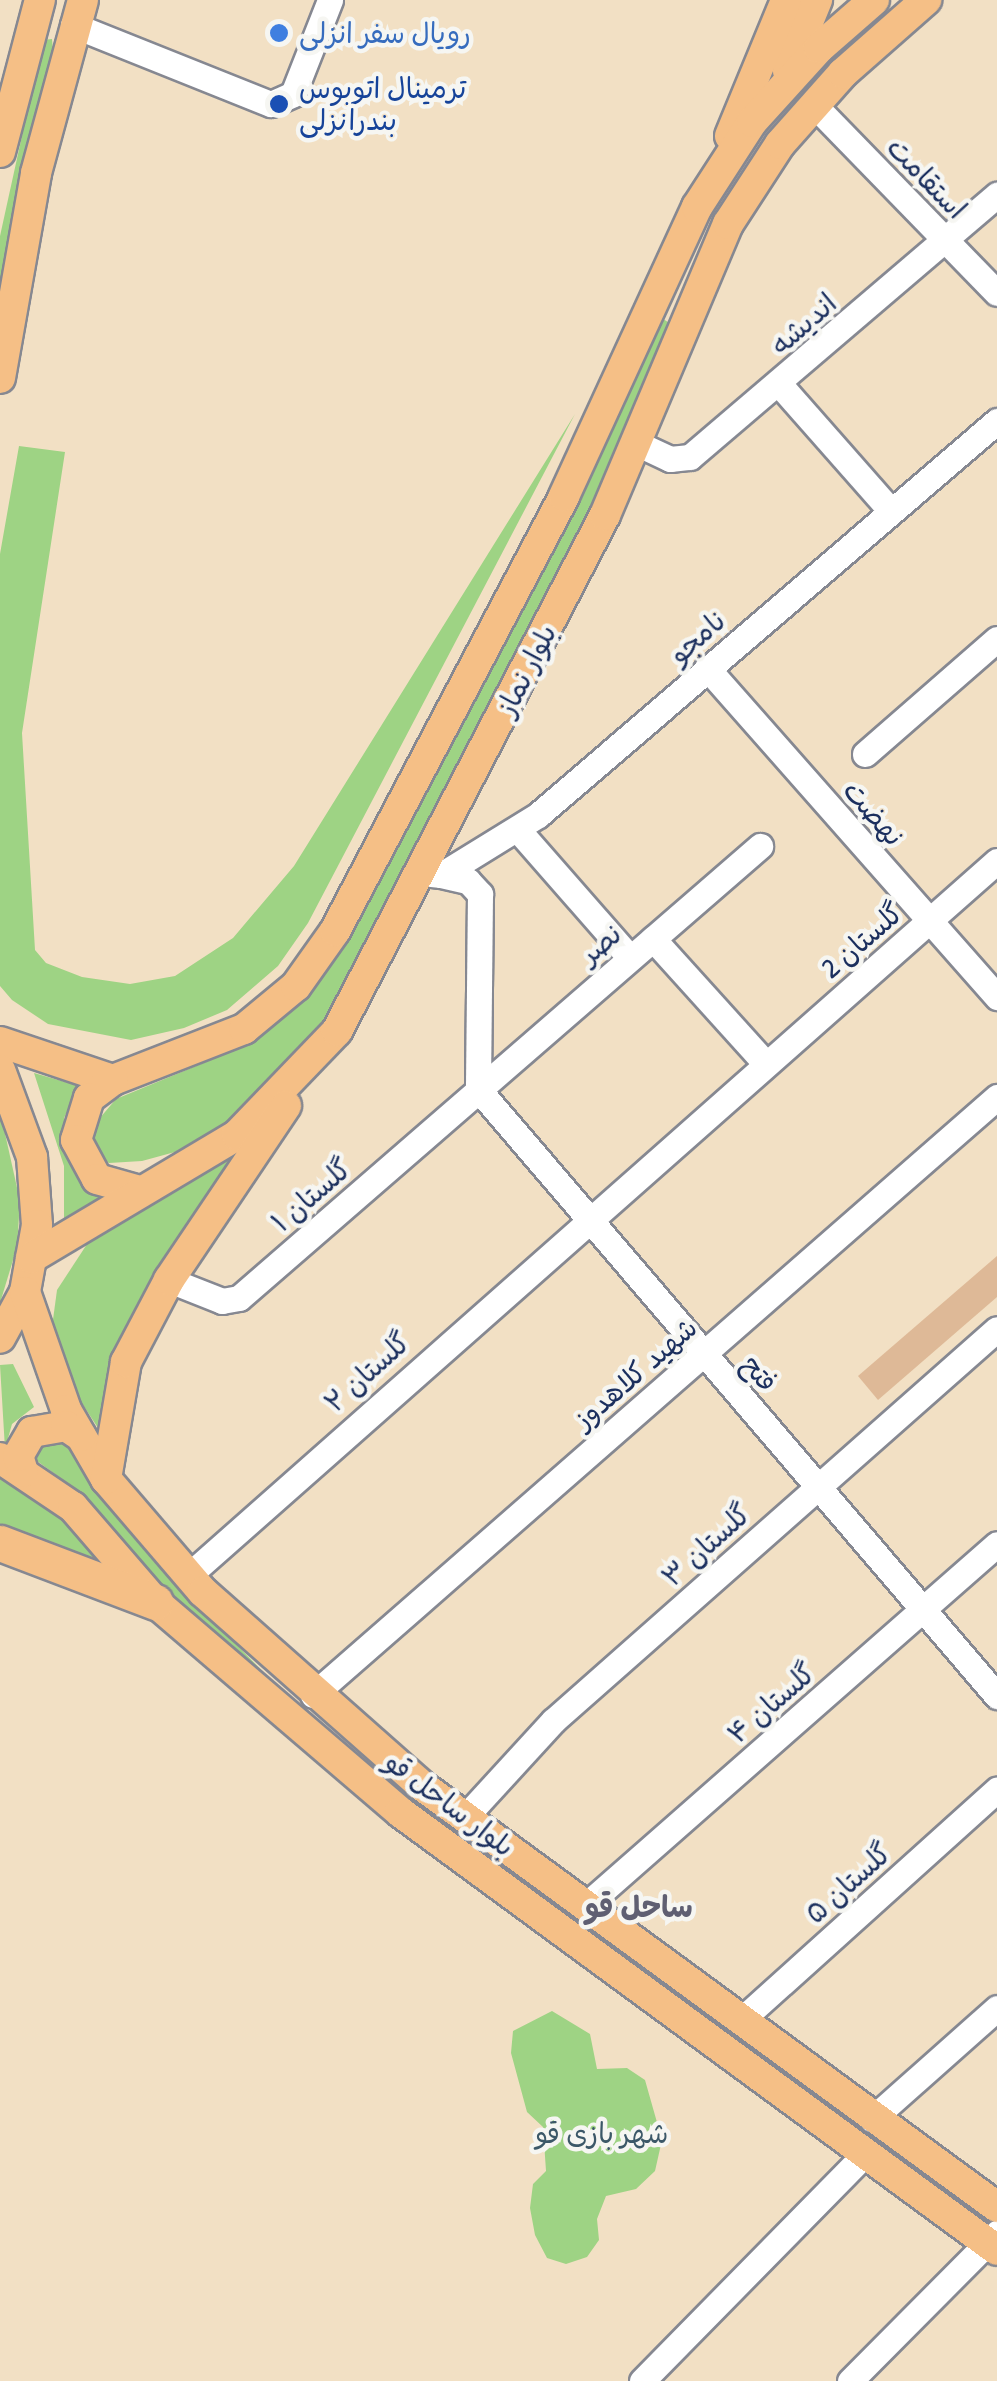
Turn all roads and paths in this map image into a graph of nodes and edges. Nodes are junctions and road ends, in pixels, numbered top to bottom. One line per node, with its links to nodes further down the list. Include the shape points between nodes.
1 (40, 0): 8 (main road)
2 (330, 0): 7 (street, via 293,94 271,104)
3 (786, 0): 12 (main road)
4 (817, 0): 9 (main road)
5 (874, 0): 9 (main road, بلوار نماز)
6 (926, 0): 10 (main road, بلوار نماز)
7 (78, 13): 18 (main road, via 36,173)
8 (11, 65): 11 (main road)
9 (780, 92): 12 (main road, بلوار نماز)
10 (814, 105): 14 (street, استقامت); 17 (main road, بلوار نماز, via 728,224)
11 (0, 152)
12 (707, 192): 16 (main road, بلوار نماز)
13 (997, 195): 14 (street, اندیشه)
14 (945, 240): 15 (street, استقامت); 19 (street, اندیشه)
15 (997, 293)
16 (657, 294): 17 (street); 38 (main road, بلوار نماز, via 564,496 336,931 296,986 244,1030)
17 (689, 309): 21 (main road, بلوار نماز)
18 (0, 378)
19 (780, 385): 21 (street, اندیشه, via 690,456 670,459); 22 (street)
20 (997, 420): 22 (street, نامجو)
21 (636, 443): 29 (main road, بلوار نماز)
22 (895, 508): 24 (street, نامجو)
23 (997, 640): 25 (street)
24 (707, 668): 26 (street, نامجو); 30 (street, نهضت)
25 (865, 754)
26 (518, 830): 29 (street, نامجو); 32 (street)
27 (760, 846): 31 (street, نصر)
28 (997, 861): 30 (street, گلستان 2)
29 (432, 874): 34 (main road, بلوار نماز); 39 (street, via 468,881 480,894)
30 (929, 922): 33 (street, نهضت); 36 (street, گلستان 2)
31 (653, 940): 32 (street, نصر); 36 (street)
32 (630, 958): 39 (street, نصر)
33 (997, 998)
34 (337, 1030): 41 (main road, بلوار نماز, via 238,1135); 44 (main road)
35 (0, 1042): 38 (main road)
36 (764, 1062): 42 (street, گلستان 2)
37 (0, 1070): 43 (main road, via 32,1157 37,1225)
38 (113, 1080): 41 (main road, via 89,1098 76,1140 98,1179)
39 (478, 1088): 42 (street, فتح); 44 (street, گلستان ۱, via 239,1298 222,1301)
40 (997, 1096): 48 (street, شهید کلاهدوز)
41 (140, 1191): 43 (main road, بلوار نماز)
42 (588, 1217): 48 (street, فتح); 55 (street, گلستان ۲)
43 (31, 1258): 45 (main road)
44 (169, 1280): 51 (main road, via 126,1362)
45 (25, 1292): 47 (main road); 49 (main road, بلوار ساحل قو)
46 (997, 1329): 52 (street, گلستان ۳)
47 (0, 1338)
48 (704, 1353): 52 (street, فتح); 58 (street, شهید کلاهدوز)
49 (81, 1436): 50 (main road, via 49,1424 32,1432); 51 (main road, بلوار ساحل قو)
50 (12, 1465): 56 (main road, بلوار ساحل قو, via 73,1507)
51 (106, 1479): 55 (main road, بلوار ساحل قو)
52 (818, 1486): 57 (street, فتح); 61 (street, گلستان ۳, via 553,1721)
53 (0, 1543): 56 (highway)
54 (997, 1544): 57 (street, گلستان ۴)
55 (189, 1576): 58 (main road, بلوار ساحل قو)
56 (154, 1602): 66 (main road, بلوار ساحل قو, via 400,1812)
57 (923, 1609): 59 (street, فتح); 62 (street, گلستان ۴)
58 (313, 1696): 61 (main road, بلوار ساحل قو)
59 (997, 1696)
60 (997, 1790): 64 (street, گلستان ۵)
61 (465, 1817): 62 (main road, بلوار ساحل قو)
62 (585, 1906): 64 (main road, بلوار ساحل قو)
63 (997, 2008): 65 (street)
64 (740, 2021): 65 (main road, بلوار ساحل قو)
65 (872, 2120): 67 (main road, بلوار ساحل قو)
66 (863, 2156): 68 (main road, بلوار ساحل قو); 69 (street)
67 (997, 2207)
68 (994, 2242): 70 (street)
69 (642, 2381)
70 (850, 2381)

